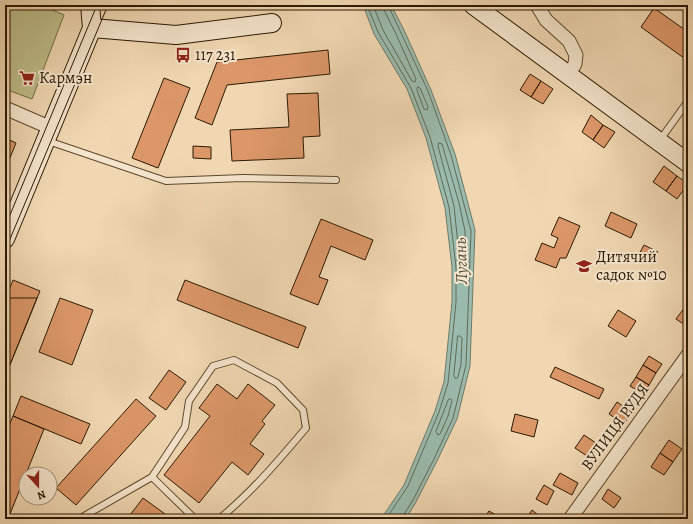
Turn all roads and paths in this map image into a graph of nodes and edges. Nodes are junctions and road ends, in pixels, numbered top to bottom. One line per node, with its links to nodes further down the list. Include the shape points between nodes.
1 (90, 5): 5 (street)
2 (473, 5): 6 (street)
3 (537, 5): 6 (street, via 546,20 569,41 576,55 575,64)
4 (272, 23): 5 (street, via 176,34)
5 (92, 28): 9 (street)
6 (569, 74): 10 (street)
7 (688, 101): 10 (lane)
8 (5, 108): 9 (street)
9 (46, 135): 12 (lane, via 166,181 243,178); 13 (street)
10 (659, 142): 11 (street)
11 (688, 163)
12 (336, 180)
13 (5, 239)
14 (688, 354): 19 (street, ВУЛИЦЯ РУДЯ)
15 (152, 477): 16 (lane); 17 (lane); 18 (lane, via 185,427 189,401 213,366 234,360 277,383 303,410 306,428 274,467)
16 (79, 519)
17 (195, 519)
18 (219, 519)
19 (570, 519)

